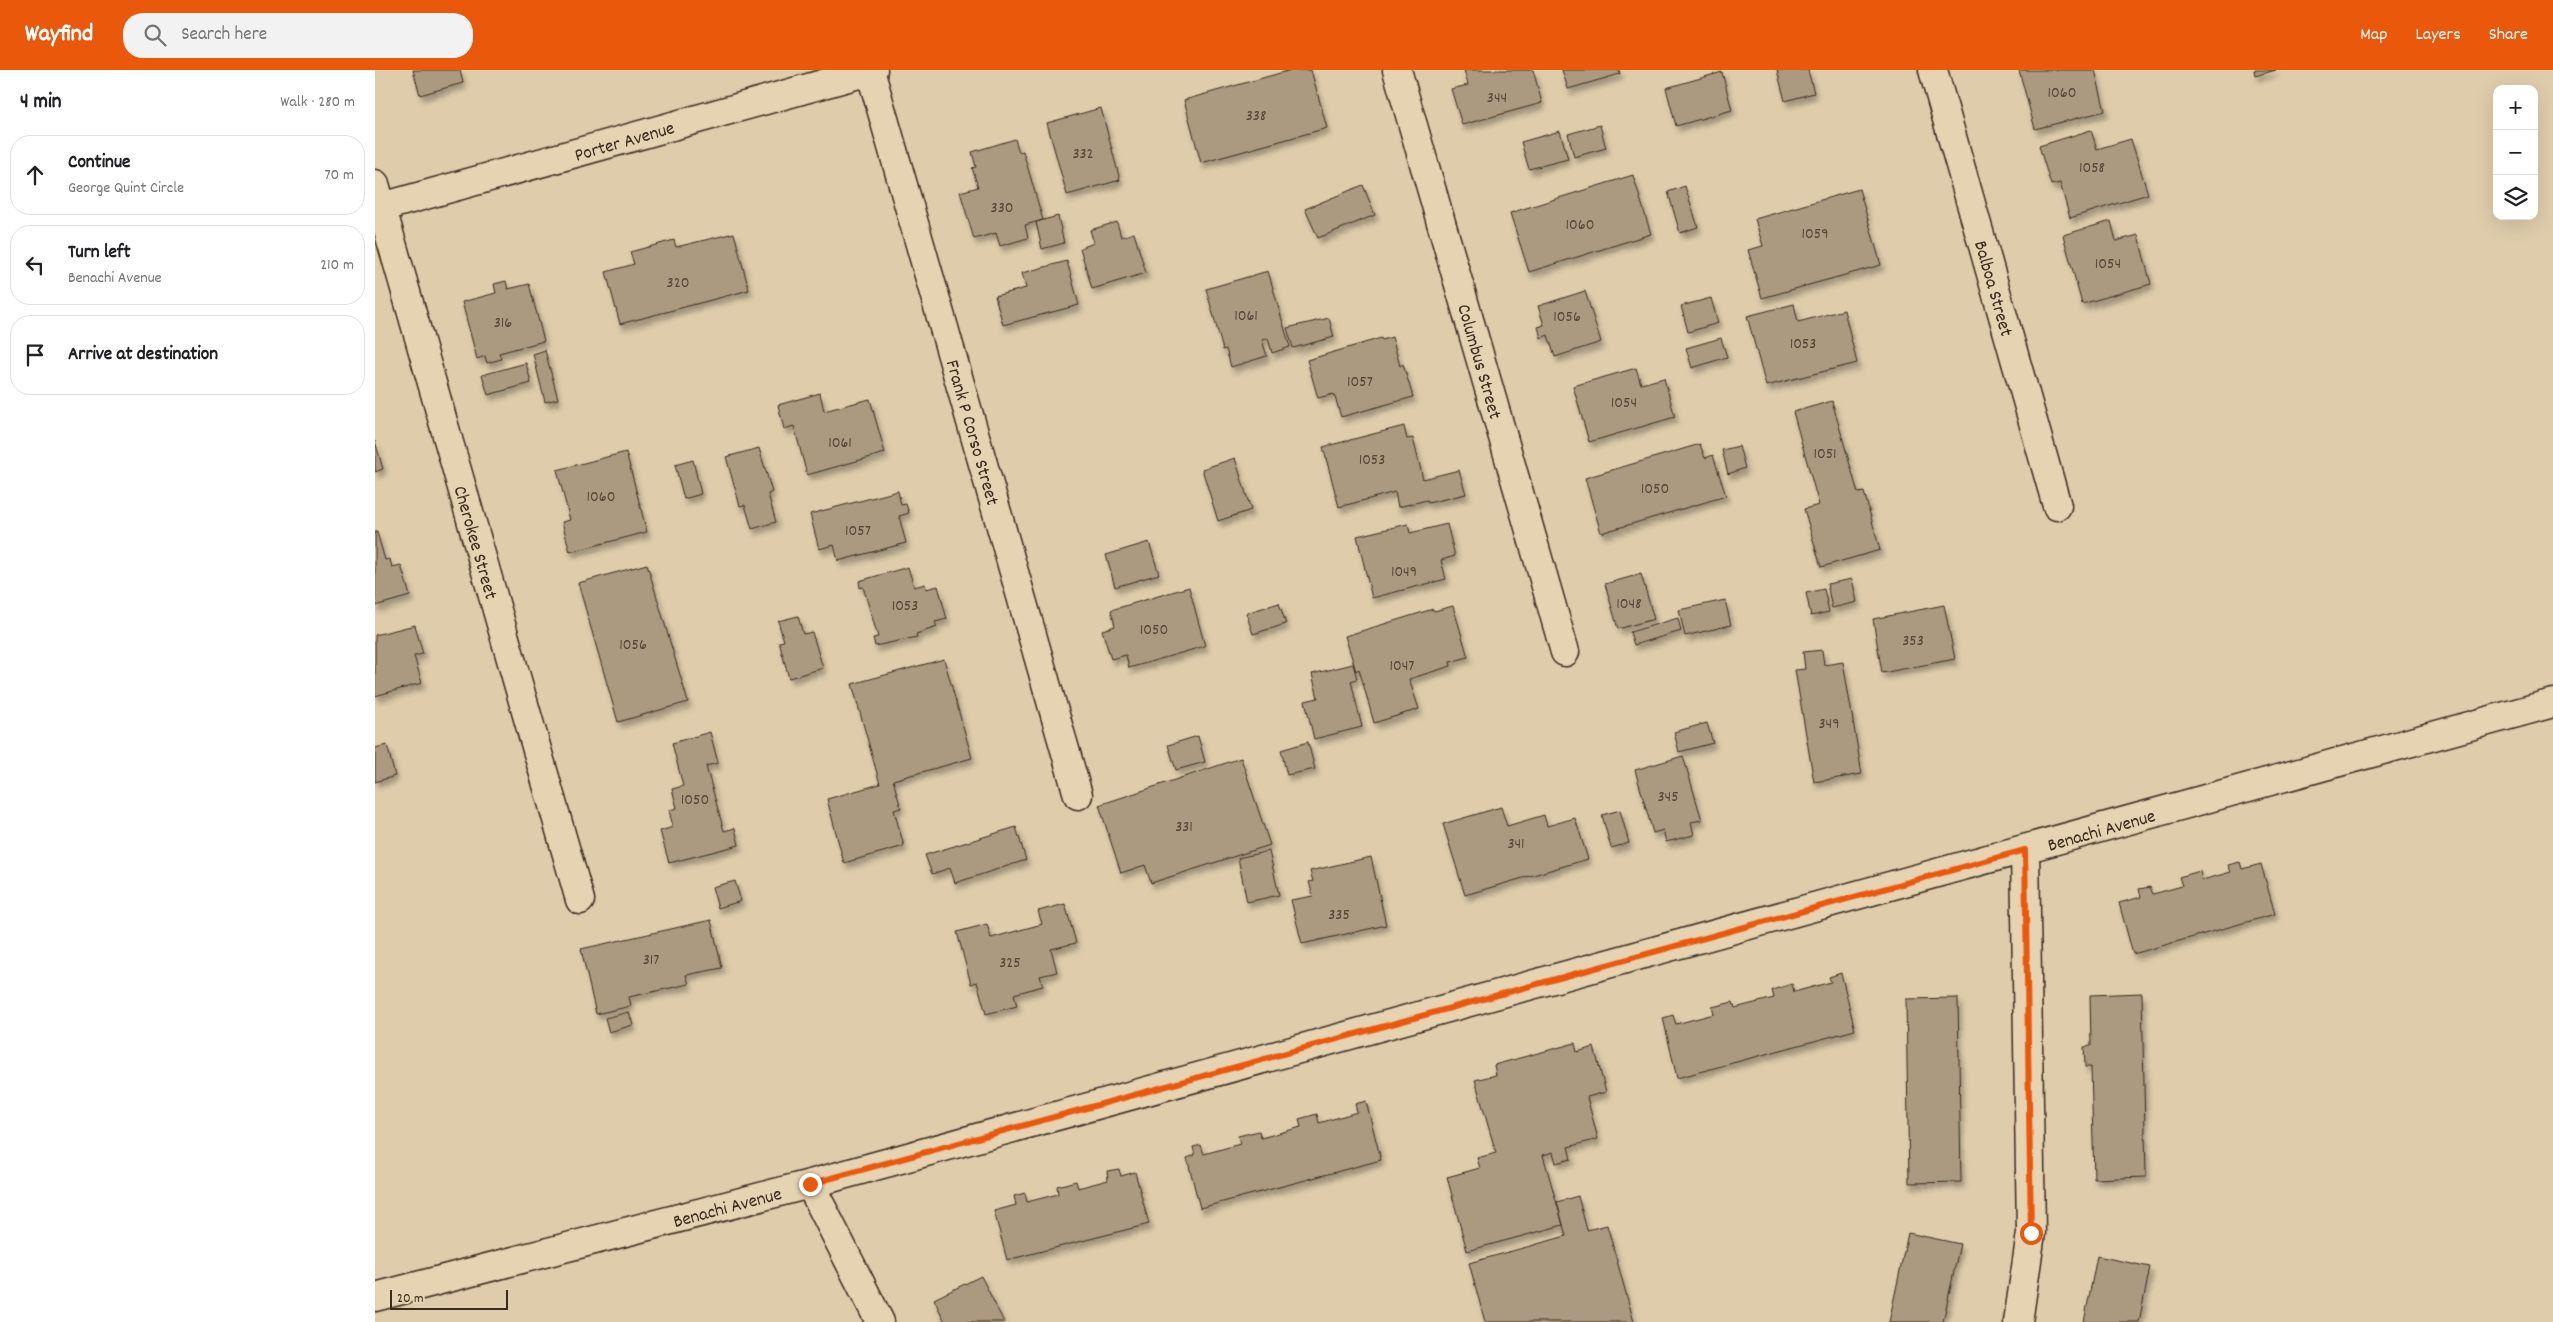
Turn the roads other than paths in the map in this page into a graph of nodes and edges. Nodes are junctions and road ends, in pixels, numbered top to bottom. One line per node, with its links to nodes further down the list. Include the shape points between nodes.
1 (871, 70): 4 (street, Porter Avenue); 8 (street, Frank P Corso Street)
2 (1397, 70): 6 (street, Columbus Street)
3 (1933, 70): 5 (street, Balboa Street)
4 (377, 200): 10 (street, Cherokee Street)
5 (2057, 506)
6 (1565, 652)
7 (2553, 703): 9 (street, Benachi Avenue)
8 (1078, 795)
9 (2025, 850): 11 (street, Benachi Avenue); 14 (street, via 2031,1233)
10 (580, 900)
11 (810, 1184): 12 (street, Benachi Avenue); 13 (street)
12 (375, 1298)
13 (880, 1322)
14 (2018, 1322)

